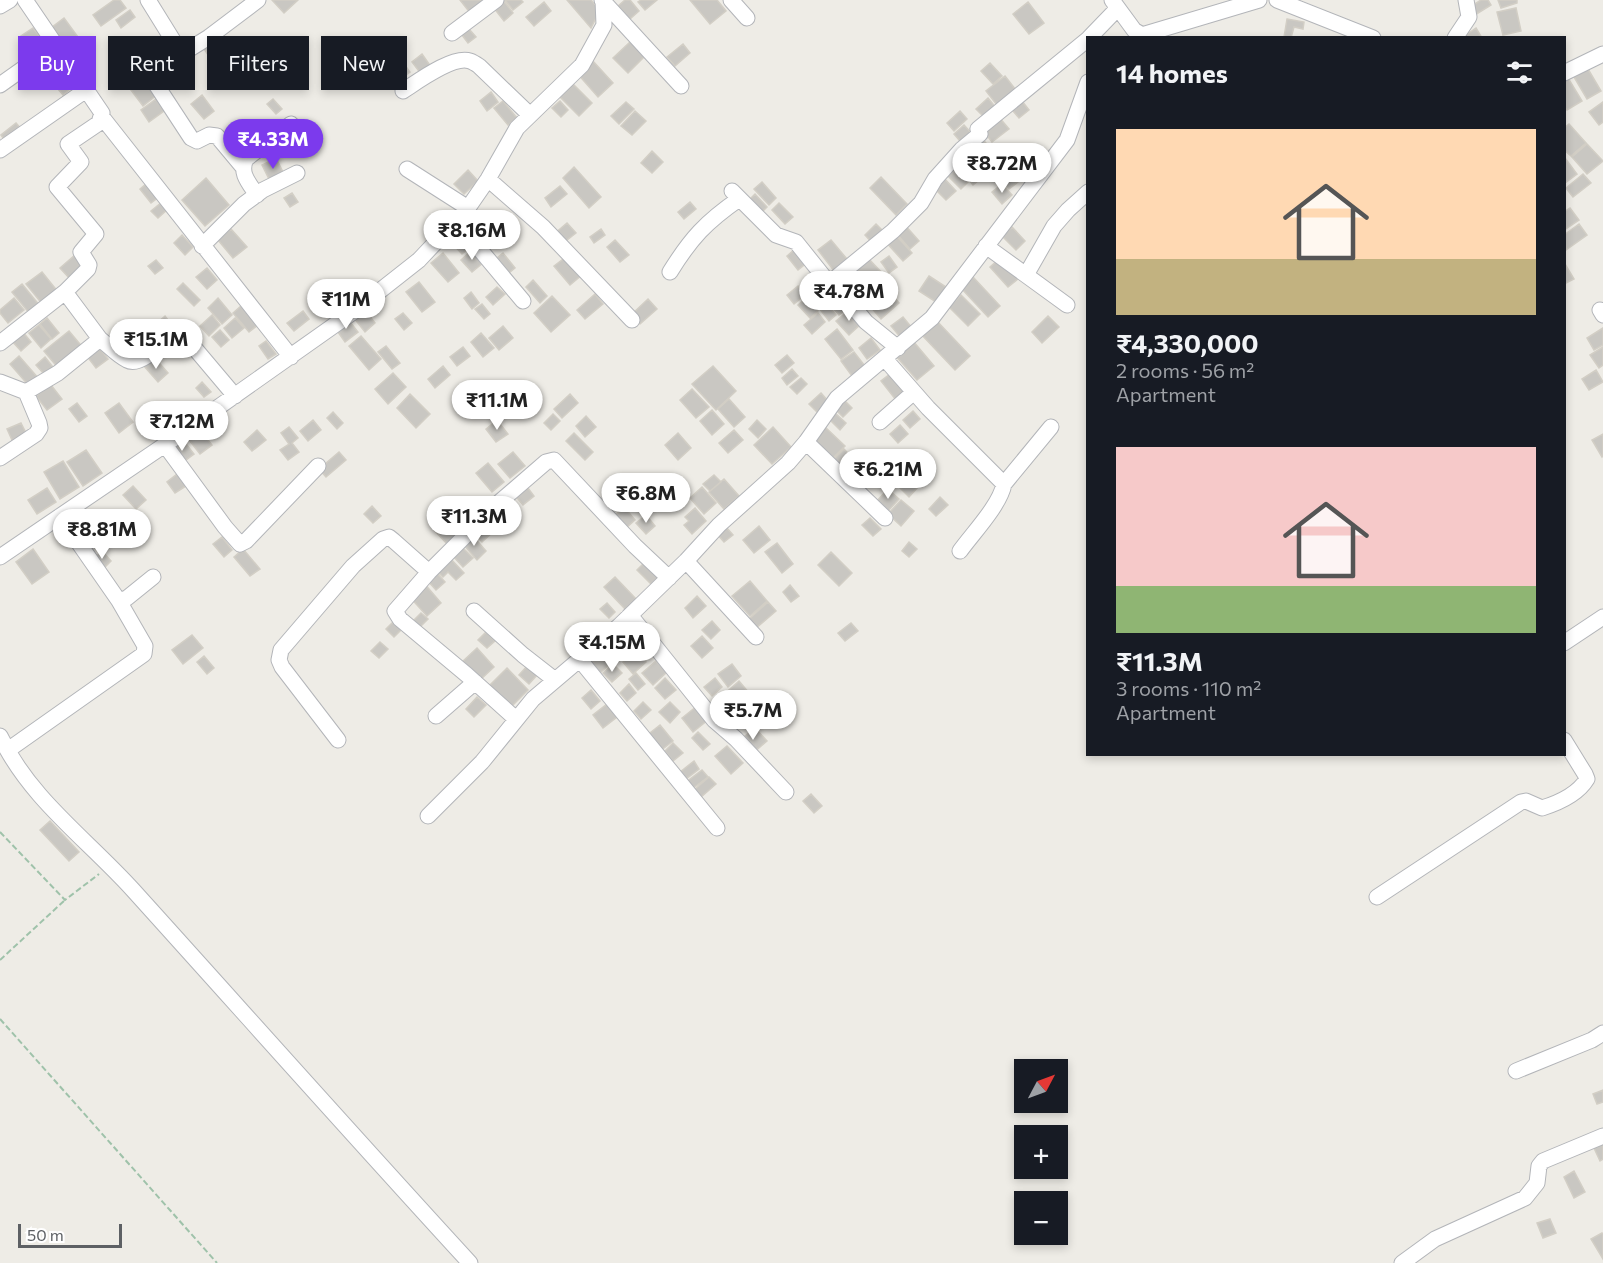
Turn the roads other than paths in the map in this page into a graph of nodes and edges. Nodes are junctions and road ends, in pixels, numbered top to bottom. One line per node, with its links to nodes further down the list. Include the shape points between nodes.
1 (10, 0): 13 (street)
2 (25, 0): 17 (street)
3 (148, 0): 18 (street)
4 (258, 0): 23 (street)
5 (496, 0): 15 (street)
6 (602, 0): 28 (street); 33 (street, via 604,25 582,65)
7 (731, 0): 14 (street)
8 (1259, 0): 12 (street)
9 (1277, 0): 20 (street)
10 (1466, 0): 21 (street, via 1469,17)
11 (1115, 5): 16 (street); 19 (street)
12 (1220, 5): 16 (street, via 1160,31)
13 (0, 6)
14 (747, 18)
15 (452, 33)
16 (1134, 35)
17 (48, 36)
18 (170, 36)
19 (1090, 36)
20 (1367, 36)
21 (1456, 36)
22 (1086, 40): 49 (street, via 978,129 980,134 935,179 921,203)
23 (195, 46)
24 (1603, 54): 26 (street)
25 (18, 72): 27 (street)
26 (1566, 73)
27 (0, 85)
28 (681, 86)
29 (1086, 88): 46 (street, via 1067,140)
30 (86, 90): 34 (street); 36 (street)
31 (160, 90): 37 (street, via 191,138 197,141 217,136)
32 (403, 91): 33 (street, via 446,65 469,60)
33 (530, 115): 40 (street, via 517,128)
34 (102, 117): 45 (street); 50 (street, via 68,144 81,162 57,188 96,234 81,252 88,269)
35 (291, 124): 37 (street)
36 (0, 150)
37 (242, 166): 42 (street)
38 (407, 169): 43 (street)
39 (297, 173): 42 (street)
40 (488, 179): 43 (street); 53 (street, via 543,227)
41 (1086, 194): 48 (street, via 1054,226)
42 (257, 195): 45 (street)
43 (468, 208): 44 (street)
44 (456, 221): 51 (street); 57 (street, via 419,260)
45 (202, 246): 57 (street)
46 (986, 246): 48 (street); 56 (street, via 932,318)
47 (670, 272): 49 (street, via 687,245 735,195 776,235 796,242 824,278)
48 (1026, 275): 52 (street)
49 (832, 282): 56 (street, via 866,322)
50 (65, 292): 54 (street); 55 (street)
51 (523, 301)
52 (1067, 305)
53 (632, 320)
54 (100, 339): 60 (street, via 58,373); 62 (street, via 135,363 174,332 181,332)
55 (0, 344)
56 (898, 348): 58 (street)
57 (291, 357): 62 (street)
58 (885, 359): 61 (street); 65 (street, via 837,398)
59 (0, 382): 60 (street)
60 (26, 392): 67 (street, via 40,428)
61 (914, 392): 63 (street); 69 (street)
62 (235, 396): 66 (street)
63 (880, 422)
64 (1051, 427): 69 (street)
65 (806, 442): 71 (street); 74 (street)
66 (165, 445): 68 (street, via 240,544); 70 (street)
67 (0, 458)
68 (318, 466)
69 (1004, 484): 72 (street)
70 (60, 516): 73 (street); 78 (street)
71 (885, 518)
72 (960, 551)
73 (0, 557)
74 (686, 561): 77 (street); 82 (street)
75 (429, 572): 77 (street, via 495,506 550,460 560,465); 86 (street, via 396,607 396,615); 90 (street, via 389,537 383,539 353,566 281,650 282,667)
76 (153, 577): 78 (street)
77 (669, 578): 80 (street)
78 (119, 601): 92 (street, via 145,646 144,654)
79 (474, 611): 85 (street)
80 (630, 615): 84 (street); 93 (street, via 714,720)
81 (1603, 617): 83 (street)
82 (756, 637)
83 (1566, 642)
84 (580, 660): 85 (street); 95 (street)
85 (555, 680): 88 (street)
86 (475, 682): 87 (street); 88 (street)
87 (436, 716)
88 (516, 719): 94 (street, via 482,762)
89 (0, 736): 92 (street)
90 (338, 740)
91 (1566, 743): 96 (street, via 1585,774 1583,785 1556,804 1542,808 1521,802)
92 (8, 750): 100 (street, via 50,807 111,867)
93 (786, 792)
94 (428, 816)
95 (717, 828)
96 (1377, 897)
97 (1603, 1033): 98 (street)
98 (1515, 1071)
99 (1603, 1136): 101 (street, via 1543,1161 1538,1184 1525,1197 1435,1239)
100 (470, 1263)
101 (1402, 1263)

